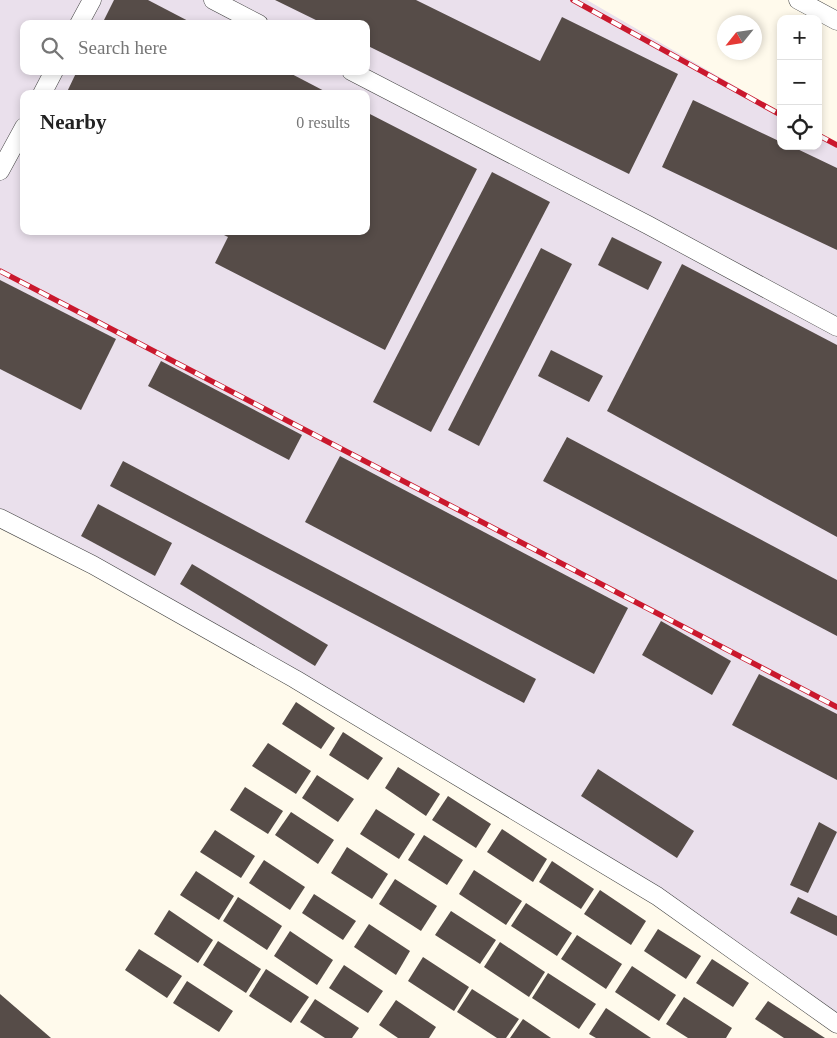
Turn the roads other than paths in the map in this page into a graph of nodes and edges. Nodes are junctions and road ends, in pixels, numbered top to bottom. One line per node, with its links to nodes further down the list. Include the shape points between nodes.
1 (92, 0): 4 (street)
2 (213, 0): 5 (street)
3 (798, 0): 6 (street)
4 (81, 20)
5 (251, 20)
6 (837, 21)
7 (52, 75): 9 (street)
8 (359, 75): 12 (street)
9 (44, 90)
10 (20, 134): 11 (street)
11 (0, 171)
12 (837, 327)
13 (0, 518): 14 (street, via 93,565 295,679 657,896)
14 (837, 1024)

